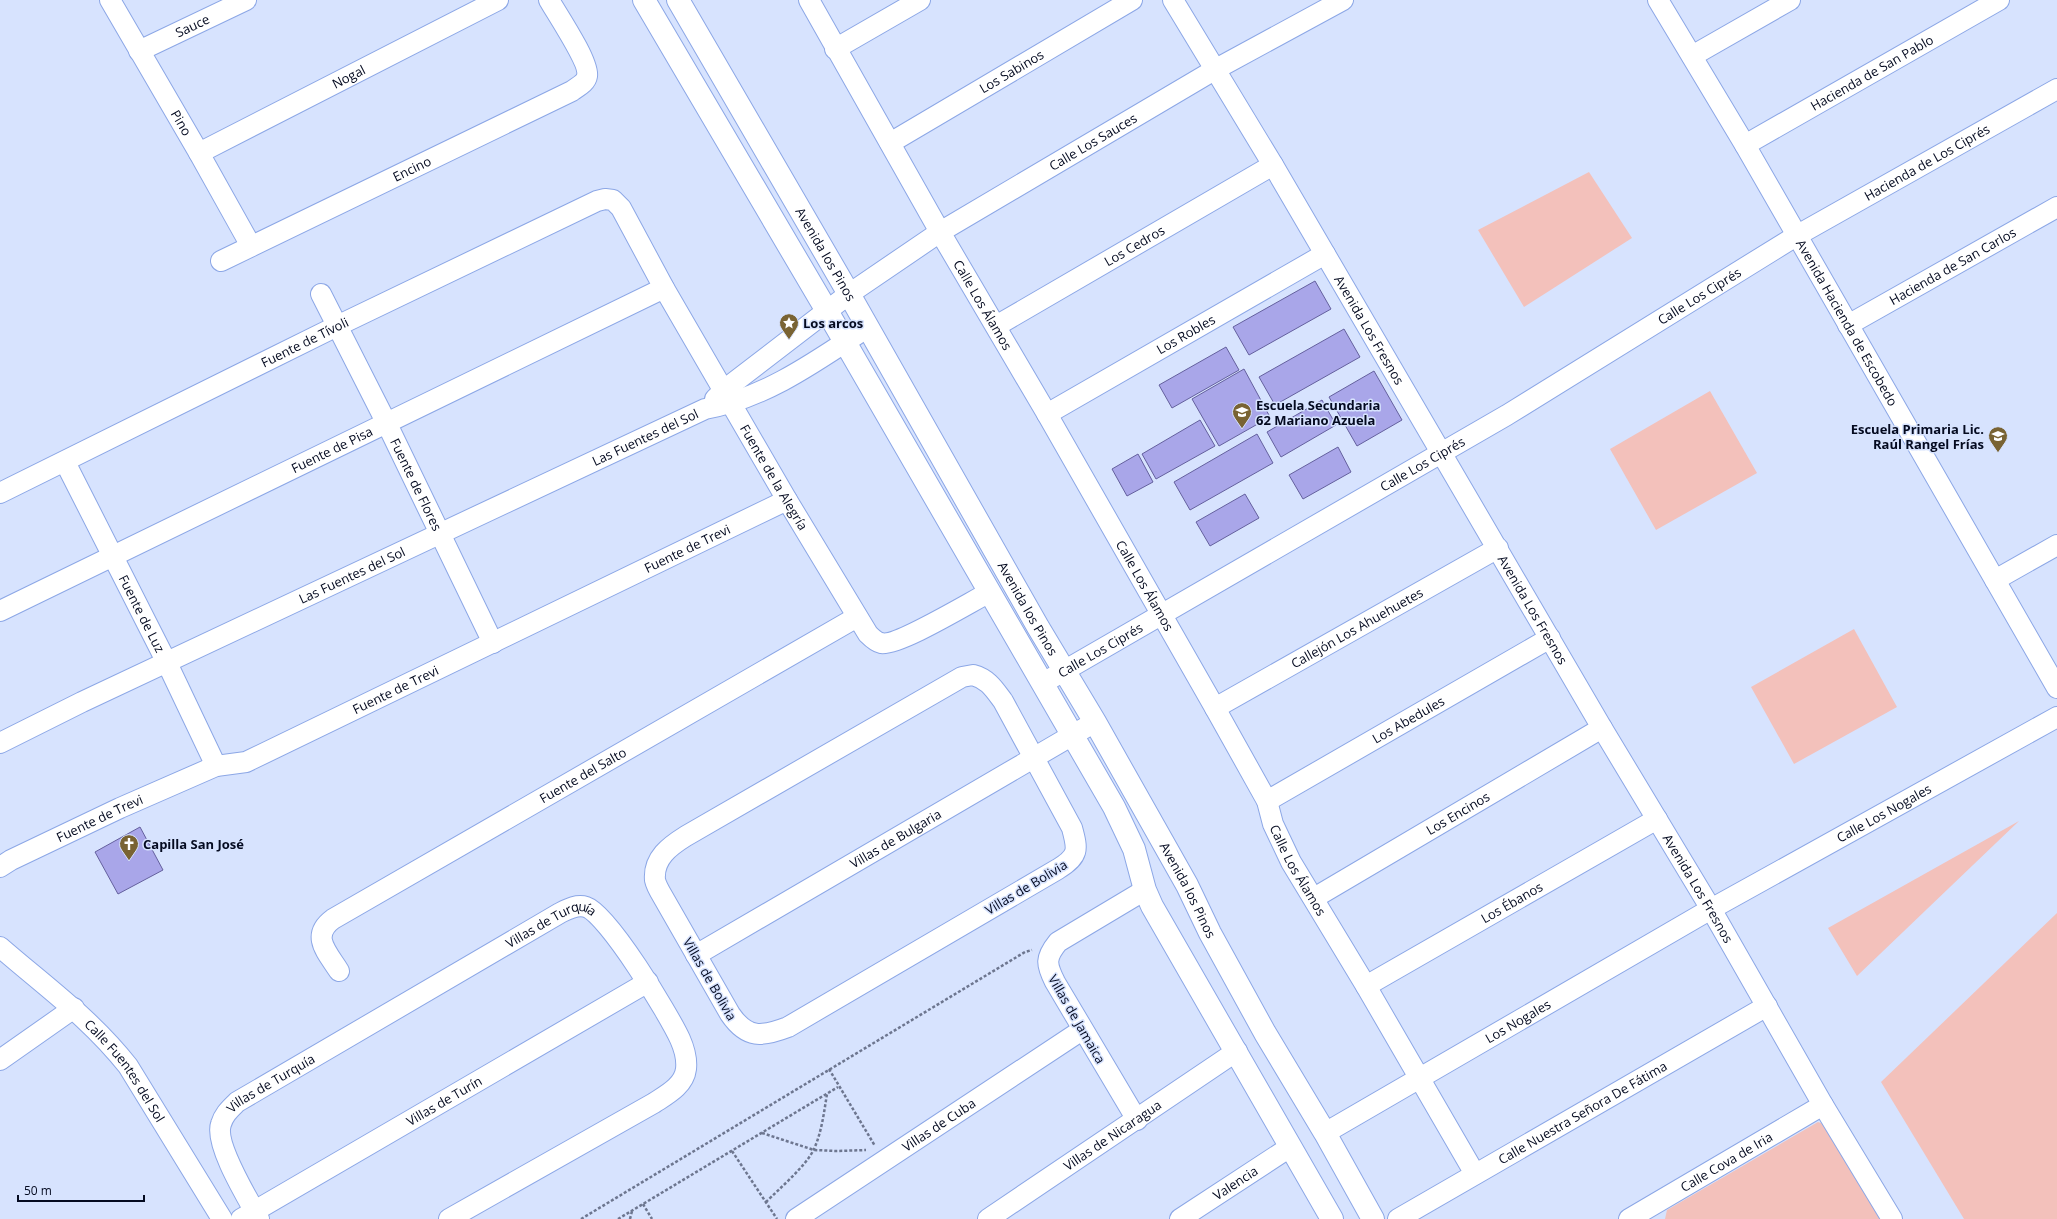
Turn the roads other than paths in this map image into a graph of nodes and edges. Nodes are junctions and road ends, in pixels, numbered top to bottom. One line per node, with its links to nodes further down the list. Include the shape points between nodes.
1 (110, 0): 16 (street, Pino)
2 (246, 0): 16 (street, Sauce)
3 (498, 0): 24 (street, Nogal)
4 (549, 0): 30 (street, Encino, via 585,63 587,76 584,82 572,91)
5 (644, 0): 20 (street, Avenida los Pinos)
6 (678, 0): 18 (street, Avenida los Pinos)
7 (808, 0): 15 (street, Calle Los Álamos)
8 (920, 0): 15 (street)
9 (1132, 0): 22 (street, Los Sabinos)
10 (1174, 0): 19 (street, Avenida Los Fresnos)
11 (1343, 0): 19 (street, Calle Los Sauces)
12 (1658, 0): 17 (street, Avenida Hacienda de Escobedo)
13 (1790, 0): 17 (street)
14 (2000, 0): 23 (street, Hacienda de San Pablo)
15 (835, 49): 22 (street, Calle Los Álamos)
16 (139, 52): 24 (street, Pino)
17 (1692, 56): 23 (street, Avenida Hacienda de Escobedo)
18 (712, 59): 20 (street); 35 (street, Avenida los Pinos)
19 (1216, 69): 25 (street, Avenida Los Fresnos); 28 (street, Calle Los Sauces)
20 (687, 73): 36 (street, Avenida los Pinos)
21 (2057, 89): 29 (street, Hacienda de Los Ciprés)
22 (890, 143): 28 (street, Calle Los Álamos)
23 (1745, 145): 29 (street, Avenida Hacienda de Escobedo)
24 (200, 153): 30 (street, Pino)
25 (1273, 165): 31 (street, Avenida Los Fresnos); 39 (street, Los Cedros)
26 (613, 200): 33 (street, Fuente de la Alegría, via 630,223); 38 (street, Fuente de Tívoli, via 597,202)
27 (2057, 207): 37 (street, Hacienda de San Carlos)
28 (940, 232): 35 (street, Calle Los Sauces); 39 (street, Calle Los Álamos)
29 (1796, 236): 37 (street, Avenida Hacienda de Escobedo); 45 (street, Calle Los Ciprés)
30 (251, 246): 32 (street, Encino)
31 (1324, 254): 43 (street, Los Robles); 45 (street, Avenida Los Fresnos)
32 (221, 261)
33 (664, 288): 42 (street, Fuente de la Alegría); 44 (street, Fuente de Pisa)
34 (321, 294): 38 (street, Fuente de Flores)
35 (849, 294): 36 (street, Calle Los Sauces); 40 (street, Avenida los Pinos)
36 (827, 311): 41 (street, Avenida los Pinos); 42 (street, Las Fuentes del Sol)
37 (1848, 325): 53 (street, Avenida Hacienda de Escobedo)
38 (337, 326): 44 (street, Fuente de Flores); 46 (street, Fuente de Tívoli)
39 (996, 326): 43 (street, Calle Los Álamos)
40 (868, 327): 41 (street, Las Fuentes del Sol); 62 (street, Avenida los Pinos)
41 (845, 342): 42 (street, Las Fuentes del Sol, via 812,365); 54 (street, Avenida los Pinos)
42 (728, 397): 48 (street, Fuente de la Alegría); 49 (street, Las Fuentes del Sol)
43 (1047, 414): 56 (street, Calle Los Álamos)
44 (387, 424): 49 (street, Fuente de Flores); 52 (street, Fuente de Pisa)
45 (1442, 453): 51 (street, Avenida Los Fresnos); 56 (street, Calle Los Ciprés)
46 (65, 462): 47 (street, Fuente de Tívoli); 52 (street, Fuente de Luz)
47 (0, 493)
48 (787, 500): 57 (street, Fuente de la Alegría); 59 (street, Fuente de Trevi)
49 (441, 535): 59 (street, Fuente de Flores); 60 (street, Las Fuentes del Sol)
50 (2057, 544): 53 (street)
51 (1498, 548): 58 (street, Avenida Los Fresnos); 65 (street, Callejón Los Ahuehuetes)
52 (114, 556): 55 (street, Fuente de Pisa); 60 (street, Fuente de Luz)
53 (1995, 580): 61 (street, Avenida Hacienda de Escobedo)
54 (990, 592): 57 (street, Fuente de la Alegría, via 890,643 881,644 874,639); 63 (street, Avenida los Pinos)
55 (0, 610)
56 (1162, 614): 62 (street, Calle Los Ciprés); 65 (street, Calle Los Álamos)
57 (857, 617): 81 (street, Fuente del Salto, via 333,919 322,929 320,935)
58 (1550, 638): 68 (street, Avenida Los Fresnos); 73 (street, Los Abedules)
59 (493, 643): 72 (street, Fuente de Trevi, via 246,762)
60 (167, 663): 70 (street, Las Fuentes del Sol); 72 (street, Fuente de Luz)
61 (2052, 668): 64 (street, Avenida Hacienda de Escobedo)
62 (1064, 670): 63 (street, Calle Los Ciprés); 67 (street, Avenida los Pinos)
63 (1043, 683): 69 (street, Avenida los Pinos)
64 (2057, 688)
65 (1215, 708): 73 (street, Calle Los Álamos)
66 (2057, 717): 78 (street, Calle Los Nogales)
67 (1095, 722): 69 (street, Villas de Bulgaria); 87 (street, Avenida los Pinos, via 1187,885 1210,933)
68 (1602, 728): 74 (street, Avenida Los Fresnos); 77 (street, Los Encinos)
69 (1073, 736): 71 (street, Villas de Bulgaria); 76 (street, Avenida los Pinos, via 1114,807 1134,848)
70 (0, 743)
71 (1035, 758): 80 (street, Villas de Bulgaria); 80 (street, Villas de Bolivia, via 1072,828 1077,845 1070,862 788,1027 772,1033 759,1034 747,1032 738,1026); 80 (street, Villas de Bolivia, via 990,683 973,675 962,677 686,836 668,848 657,864 655,881)
72 (216, 766): 75 (street, Fuente de Trevi)
73 (1267, 801): 77 (street, Calle Los Álamos, via 1278,836)
74 (1657, 819): 78 (street, Avenida Los Fresnos); 83 (street, Los Ébanos)
75 (0, 867)
76 (1145, 890): 86 (street, Villas de Jamaica, via 1058,942 1050,952 1050,972); 88 (street, Avenida los Pinos)
77 (1314, 898): 83 (street, Calle Los Álamos)
78 (1711, 909): 84 (street, Avenida Los Fresnos); 90 (street, Los Nogales)
79 (0, 947): 85 (street, Calle Fuentes del Sol)
80 (696, 955)
81 (339, 971)
82 (648, 982): 97 (street, Villas de Turín); 97 (street, Villas de Turquía, via 596,912 585,906 574,906 237,1102 225,1113 220,1125 220,1138); 100 (street, Villas de Turquía, via 681,1040 686,1070 681,1083 654,1103)
83 (1366, 986): 90 (street, Calle Los Álamos)
84 (1767, 1006): 91 (street, Avenida Los Fresnos); 95 (street, Calle Nuestra Señora De Fátima)
85 (74, 1008): 89 (street); 99 (street, Calle Fuentes del Sol, via 110,1043 128,1066)
86 (1082, 1030): 92 (street, Villas de Jamaica); 101 (street, Villas de Cuba)
87 (1265, 1033): 88 (street); 93 (street, Avenida los Pinos)
88 (1237, 1051): 92 (street, Villas de Nicaragua); 94 (street, Avenida los Pinos)
89 (0, 1060)
90 (1420, 1078): 93 (street, Los Nogales); 95 (street, Calle Los Álamos)
91 (1823, 1105): 98 (street, Calle Cova de Iria); 107 (street, Avenida Los Fresnos)
92 (1137, 1120): 102 (street, Villas de Nicaragua)
93 (1325, 1133): 105 (street, Avenida los Pinos)
94 (1290, 1148): 96 (street, Valencia); 104 (street, Avenida los Pinos)
95 (1475, 1174): 106 (street, Calle Nuestra Señora De Fátima)
96 (1202, 1213): 103 (street, Valencia)
97 (252, 1216)
98 (1641, 1216)
99 (222, 1219)
100 (449, 1219)
101 (796, 1219)
102 (988, 1219)
103 (1180, 1219)
104 (1332, 1219)
105 (1373, 1219)
106 (1398, 1219)
107 (1892, 1219)

